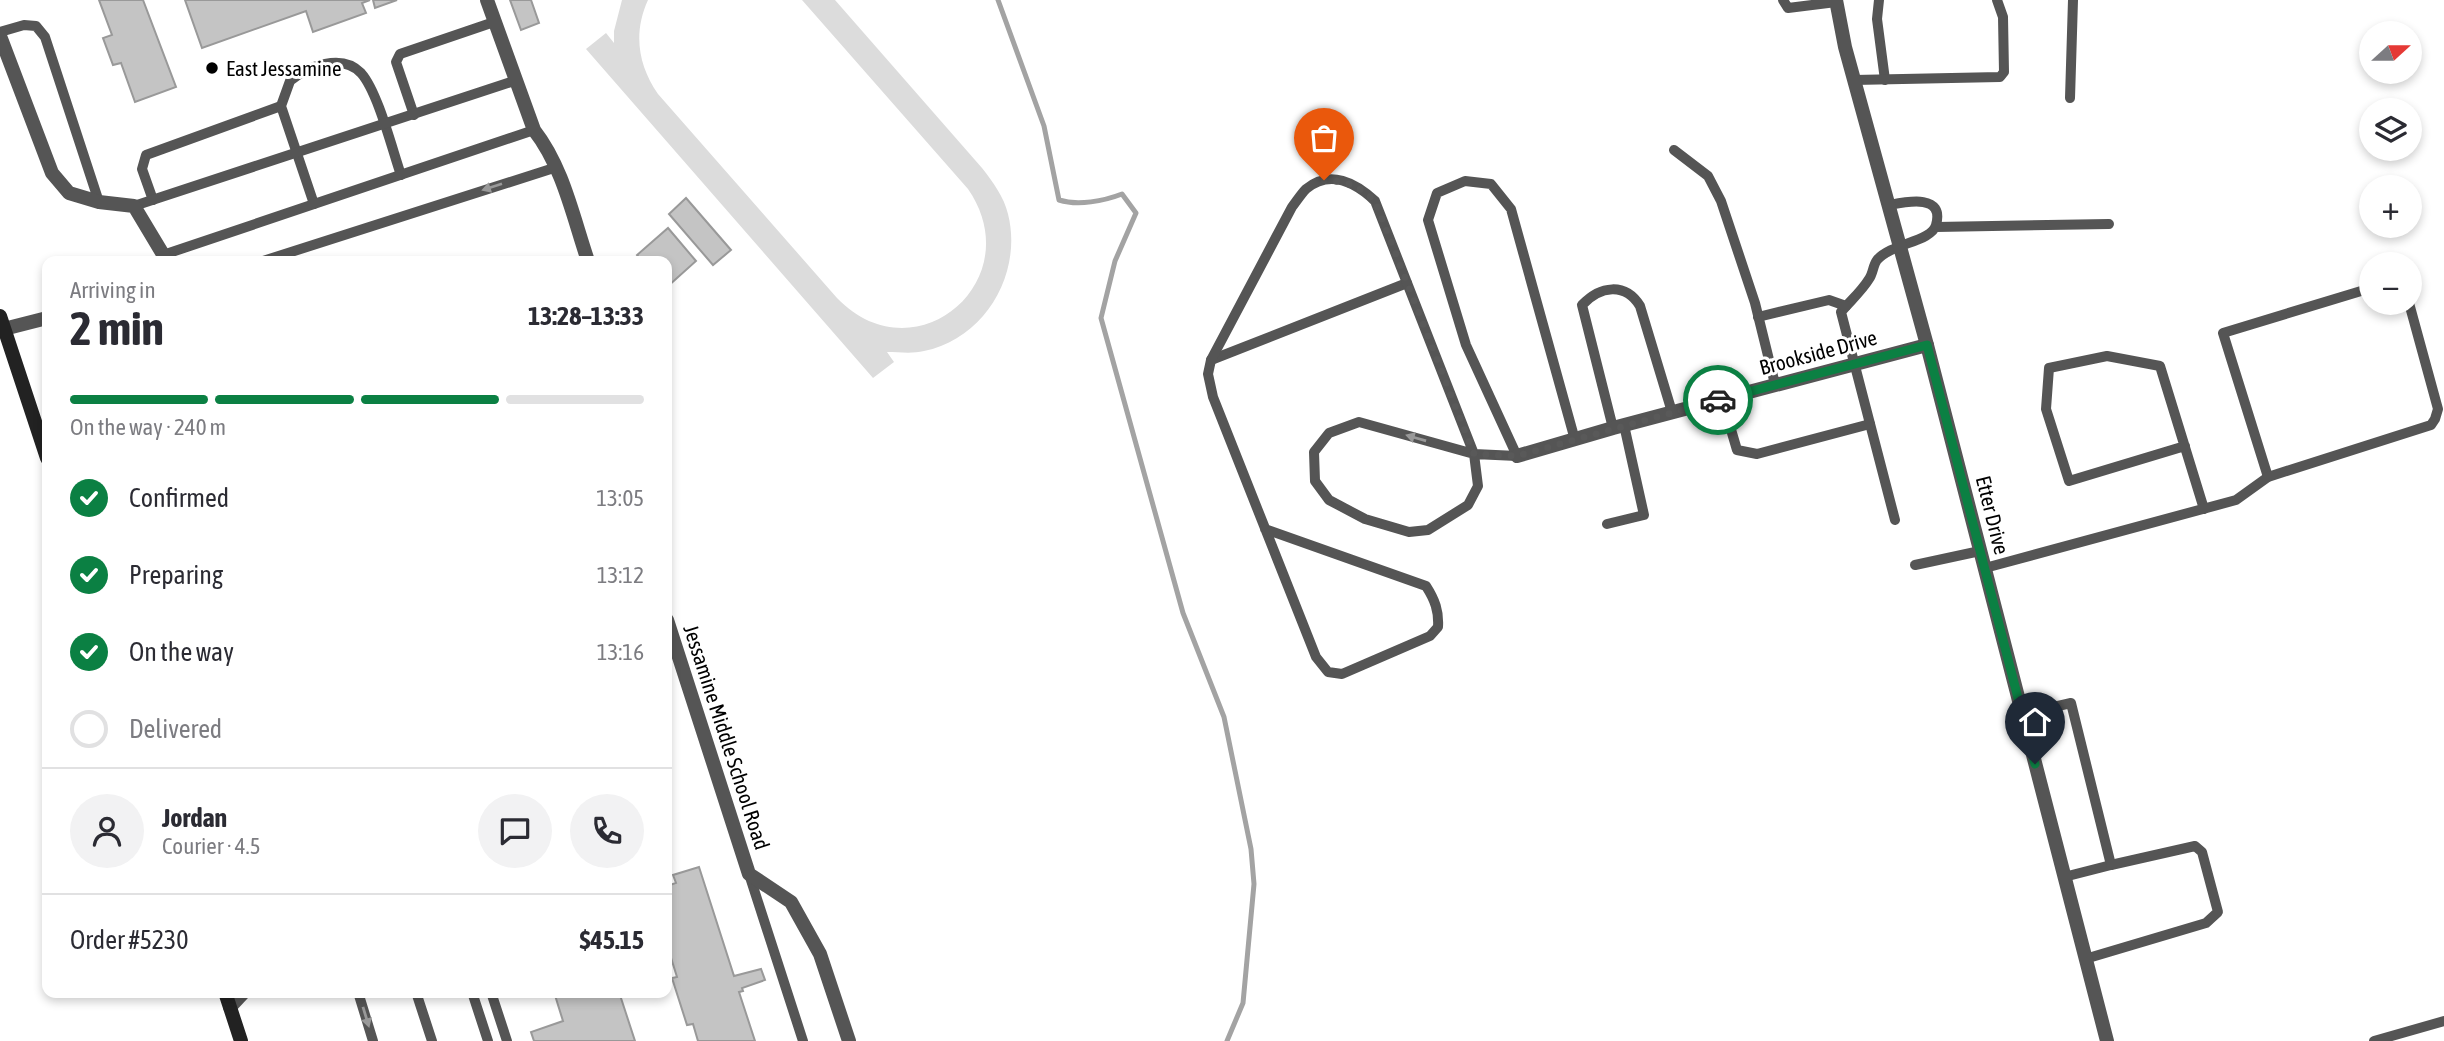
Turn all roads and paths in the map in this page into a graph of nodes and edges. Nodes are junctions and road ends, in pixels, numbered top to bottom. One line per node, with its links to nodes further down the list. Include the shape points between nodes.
1 (487, 0): 7 (street)
2 (1783, 0): 6 (lane, via 1788,8)
3 (1879, 0): 9 (lane)
4 (1997, 0): 9 (lane, via 2003,17 2004,72 2000,77)
5 (2073, 0): 12 (lane)
6 (1836, 1): 11 (street, Etter Drive)
7 (494, 22): 10 (street); 14 (lane, via 400,54 396,62)
8 (0, 34): 22 (street, via 52,173 69,193); 22 (lane, via 24,24 36,26 45,37)
9 (1885, 79): 11 (lane)
10 (517, 80): 14 (lane); 16 (street)
11 (1854, 80): 24 (street, Etter Drive)
12 (2070, 98)
13 (281, 106): 15 (lane, via 290,80 299,74 321,65 346,63 362,74); 18 (lane); 21 (lane, via 146,155 142,169)
14 (414, 115): 15 (lane)
15 (384, 125): 18 (lane); 20 (lane)
16 (534, 130): 19 (street); 20 (lane)
17 (1674, 150): 37 (lane, via 1708,176 1721,201)
18 (296, 153): 21 (lane); 23 (lane)
19 (557, 167): 31 (lane, one-way to 31); 32 (street)
20 (401, 175): 23 (lane)
21 (153, 200): 25 (lane)
22 (99, 202): 25 (street)
23 (314, 204): 30 (lane)
24 (1889, 205): 27 (lane, via 1926,202 1934,208); 28 (street, Etter Drive)
25 (134, 206): 29 (street)
26 (2109, 224): 27 (lane)
27 (1936, 227): 28 (lane, via 1924,237)
28 (1899, 244): 35 (lane, via 1877,260 1871,278); 40 (street, Etter Drive)
29 (164, 256)
30 (171, 256)
31 (279, 256)
32 (586, 256)
33 (1407, 283): 41 (lane); 41 (lane, via 1375,201 1360,187 1324,180 1306,190 1292,207); 51 (lane)
34 (2359, 292): 53 (lane, via 2223,333)
35 (1846, 306): 37 (lane, via 1829,300); 42 (lane, via 1841,312)
36 (2412, 315): 53 (lane, via 2438,409 2431,425)
37 (1758, 317): 43 (lane)
38 (42, 319): 39 (street)
39 (1, 325): 49 (main road)
40 (1927, 345): 42 (street, Brookside Drive); 58 (street, Etter Drive)
41 (1211, 360): 57 (lane, via 1208,374 1213,397)
42 (1854, 363): 43 (street, Brookside Drive); 46 (lane)
43 (1775, 384): 44 (street, Brookside Drive)
44 (1721, 398): 45 (street, Brookside Drive); 46 (lane, via 1737,450 1757,454)
45 (1672, 412): 47 (street, Brookside Drive); 47 (lane, via 1640,306 1623,289 1606,290 1582,305)
46 (1870, 424): 55 (lane)
47 (1618, 426): 48 (street, Brookside Drive); 56 (lane, via 1644,514)
48 (1575, 440): 52 (street, Brookside Drive); 52 (lane, via 1511,209 1491,184 1465,181 1437,193 1429,220 1466,345)
49 (42, 444)
50 (2185, 446): 50 (lane, via 2161,366 2107,356 2049,368 2046,409 2068,481); 54 (lane)
51 (1474, 454): 51 (lane, one-way to 51, via 1359,422 1329,433 1314,452 1315,481 1329,500 1366,519 1409,532 1428,530 1468,505 1478,486); 52 (lane)
52 (1517, 456)
53 (2268, 477): 54 (lane, via 2236,500)
54 (2204, 509): 60 (lane)
55 (1895, 520)
56 (1608, 524)
57 (1265, 529): 57 (lane, via 1315,657 1328,672 1342,674 1438,628 1438,612 1426,586)
58 (1980, 551): 59 (lane); 60 (street, Etter Drive)
59 (1914, 565)
60 (1984, 568): 62 (street, Etter Drive)
61 (672, 635): 64 (street, Jessamine Middle School Road)
62 (2022, 714): 63 (lane, via 2071,703); 65 (street, Etter Drive)
63 (2111, 865): 65 (lane); 66 (lane, via 2195,846 2202,852 2217,912 2206,923)
64 (749, 874): 80 (lane); 81 (street, Jessamine Middle School Road, via 791,902 820,954)
65 (2064, 877): 66 (street, Etter Drive)
66 (2085, 960): 82 (street, Etter Drive)
67 (227, 998): 73 (main road)
68 (238, 998): 73 (street)
69 (360, 998): 76 (lane, one-way to 76)
70 (418, 998): 77 (lane)
71 (474, 998): 78 (lane)
72 (493, 998): 79 (lane)
73 (230, 1007): 75 (main road)
74 (2444, 1021): 83 (lane)
75 (241, 1041)
76 (373, 1041)
77 (432, 1041)
78 (488, 1041)
79 (507, 1041)
80 (803, 1041)
81 (849, 1041)
82 (2107, 1041)
83 (2374, 1041)

